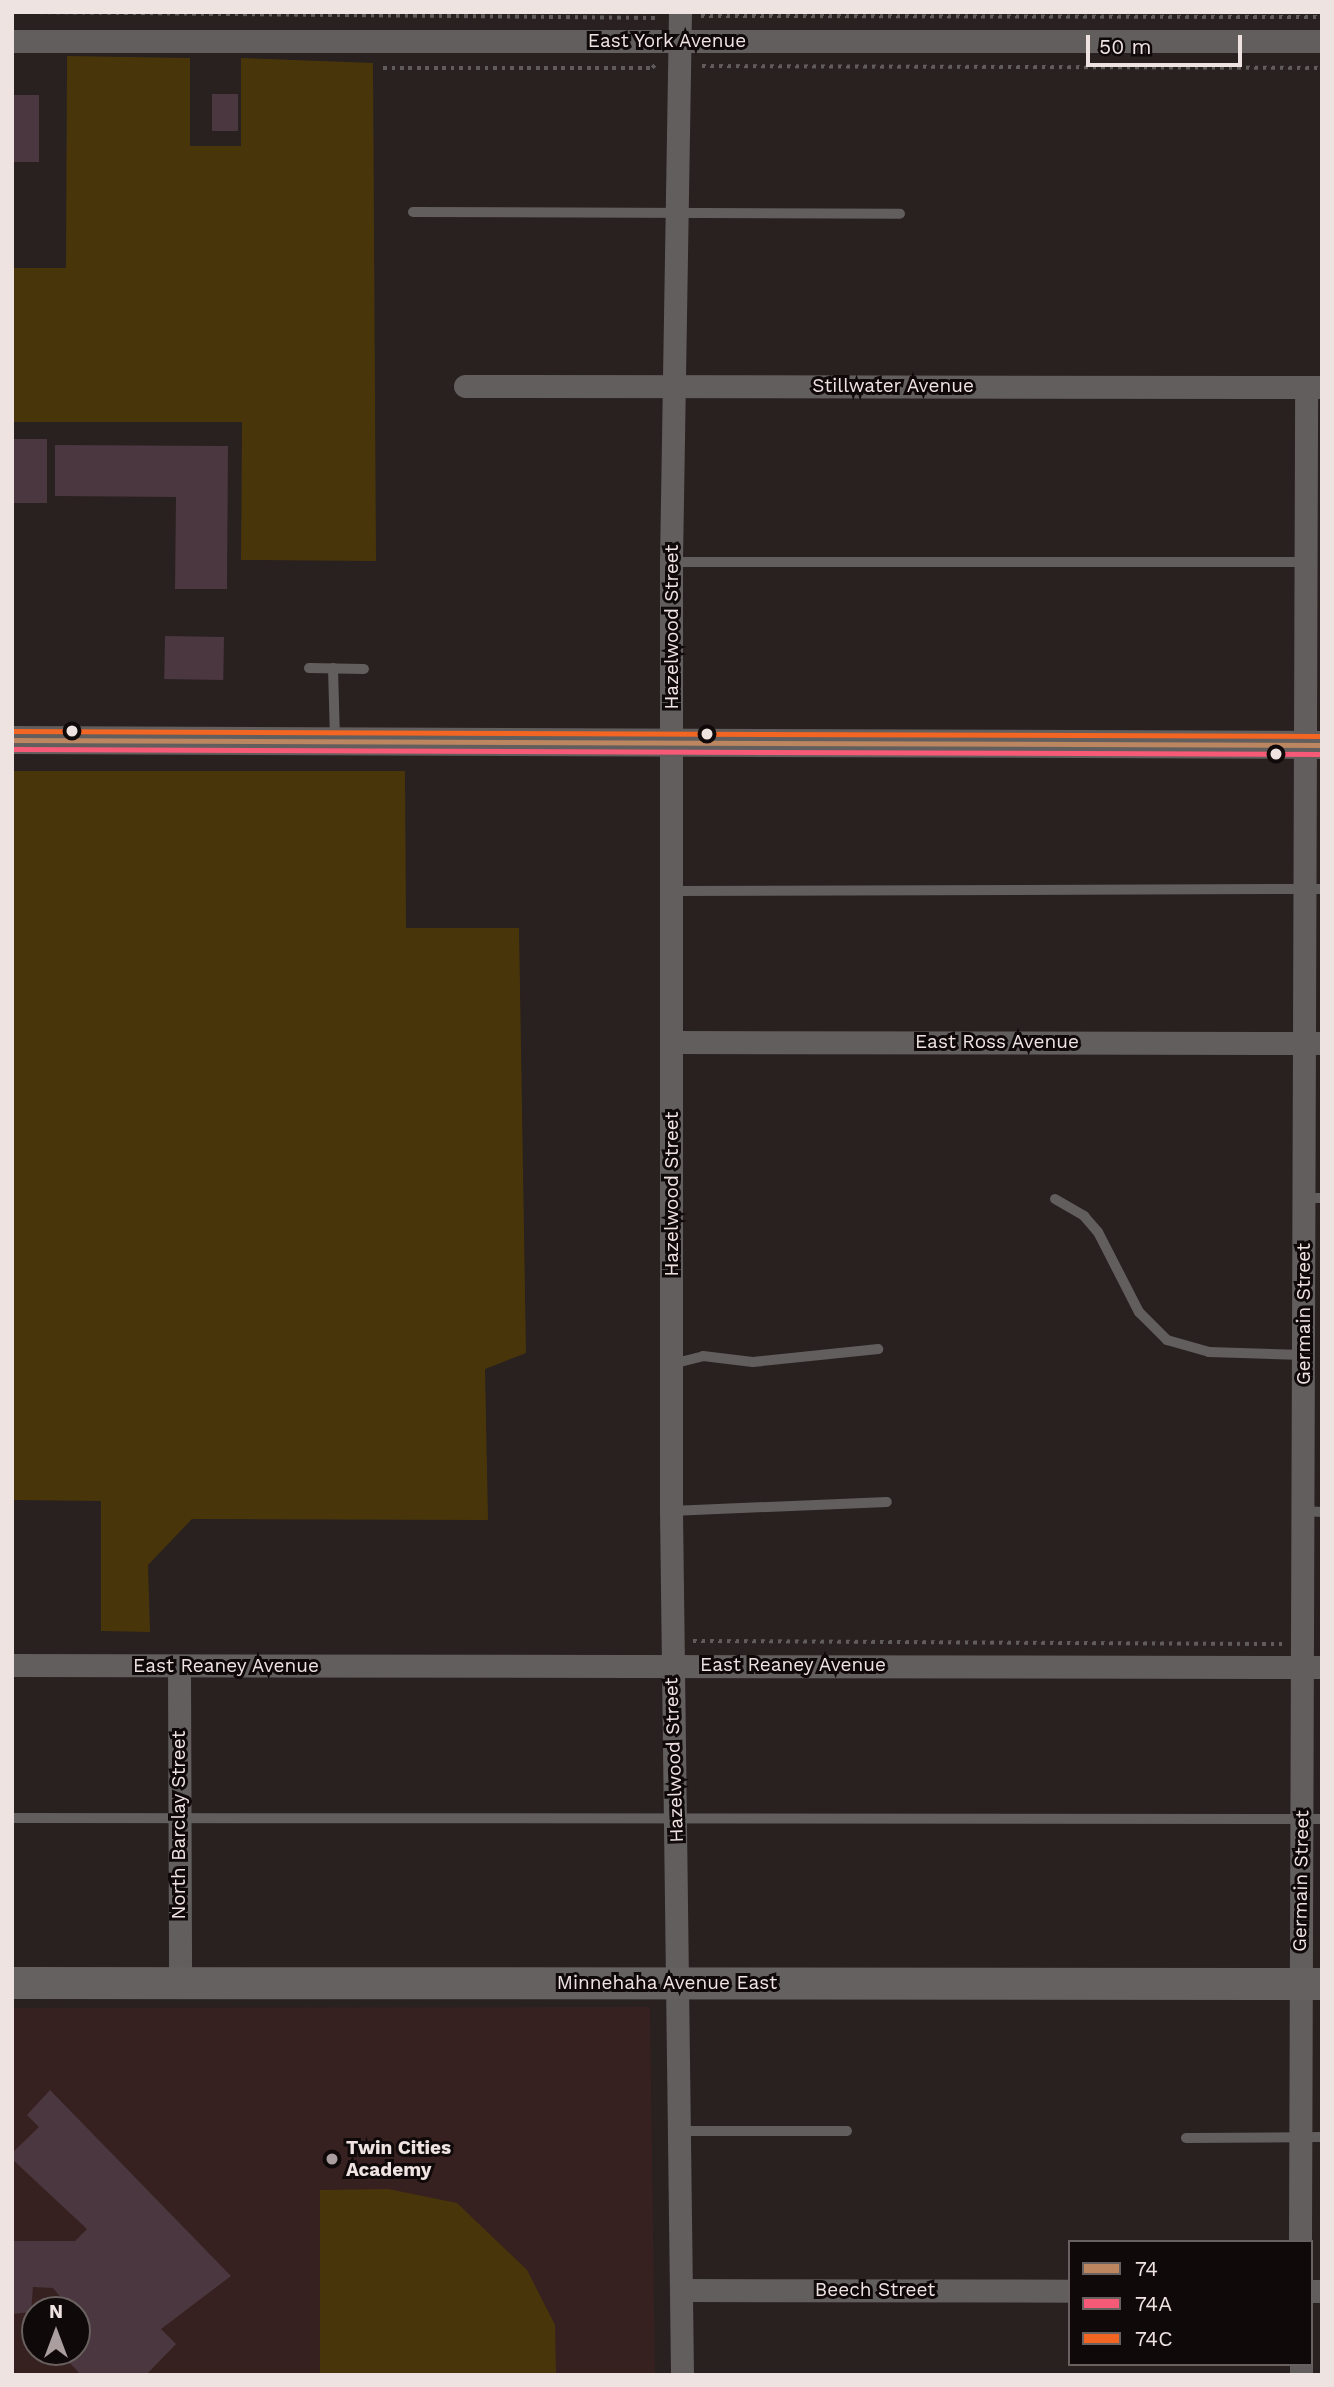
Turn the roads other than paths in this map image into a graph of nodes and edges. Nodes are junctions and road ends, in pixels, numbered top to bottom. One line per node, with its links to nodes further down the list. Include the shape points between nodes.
1 (679, 16): 3 (street, Hazelwood Street)
2 (12, 41): 3 (street, East York Avenue)
3 (679, 41): 4 (street, East York Avenue); 6 (street, Hazelwood Street)
4 (1322, 41)
5 (412, 212): 6 (lane)
6 (680, 214): 7 (lane); 9 (street, Hazelwood Street)
7 (900, 214)
8 (465, 386): 9 (street, Stillwater Avenue)
9 (677, 386): 10 (street, Stillwater Avenue); 11 (street, Hazelwood Street)
10 (1314, 387): 12 (street, Germain Street)
11 (671, 562): 12 (lane); 18 (street, Hazelwood Street)
12 (1305, 562): 19 (street, Germain Street)
13 (309, 668): 14 (lane)
14 (333, 668): 15 (lane); 17 (lane)
15 (364, 669)
16 (12, 740): 17 (street)
17 (335, 741): 18 (street)
18 (672, 743): 19 (street); 21 (street, Hazelwood Street)
19 (1313, 745): 20 (street, Germain Street)
20 (1313, 889): 21 (lane); 23 (street, Germain Street)
21 (673, 891): 22 (street, Hazelwood Street)
22 (672, 1042): 23 (street, East Ross Avenue); 28 (street, Hazelwood Street)
23 (1313, 1043): 24 (street, Germain Street)
24 (1313, 1198): 27 (street, Germain Street)
25 (1055, 1199): 27 (lane, via 1084,1216 1098,1232 1139,1312 1167,1340 1209,1352)
26 (878, 1349): 28 (lane, via 753,1362 703,1356)
27 (1313, 1355): 31 (street, Germain Street)
28 (672, 1364): 30 (street, Hazelwood Street)
29 (887, 1502): 30 (lane)
30 (671, 1511): 32 (street, Hazelwood Street)
31 (1312, 1512): 35 (street, Germain Street)
32 (671, 1664): 34 (street, East Reaney Avenue); 35 (street, East Reaney Avenue); 36 (street, Hazelwood Street)
33 (12, 1665): 34 (street, East Reaney Avenue)
34 (179, 1666): 38 (street, North Barclay Street)
35 (1312, 1667): 39 (street, Germain Street)
36 (676, 1817): 38 (lane); 39 (lane); 41 (street, Hazelwood Street)
37 (14, 1818): 38 (lane); 40 (lane)
38 (179, 1819): 43 (street, North Barclay Street)
39 (1312, 1819): 44 (street, Germain Street)
40 (12, 1830)
41 (677, 1982): 43 (main road, Minnehaha Avenue East); 44 (main road, Minnehaha Avenue East); 46 (street, Hazelwood Street)
42 (12, 1983): 43 (main road, Minnehaha Avenue East)
43 (180, 1983)
44 (1311, 1984): 47 (street, Germain Street)
45 (847, 2131): 46 (lane)
46 (679, 2132): 50 (street, Hazelwood Street)
47 (1311, 2137): 48 (lane); 49 (street, Germain Street)
48 (1186, 2138)
49 (1300, 2240)
50 (681, 2290): 51 (street, Beech Street); 52 (street, Hazelwood Street)
51 (1068, 2291)
52 (682, 2375)

